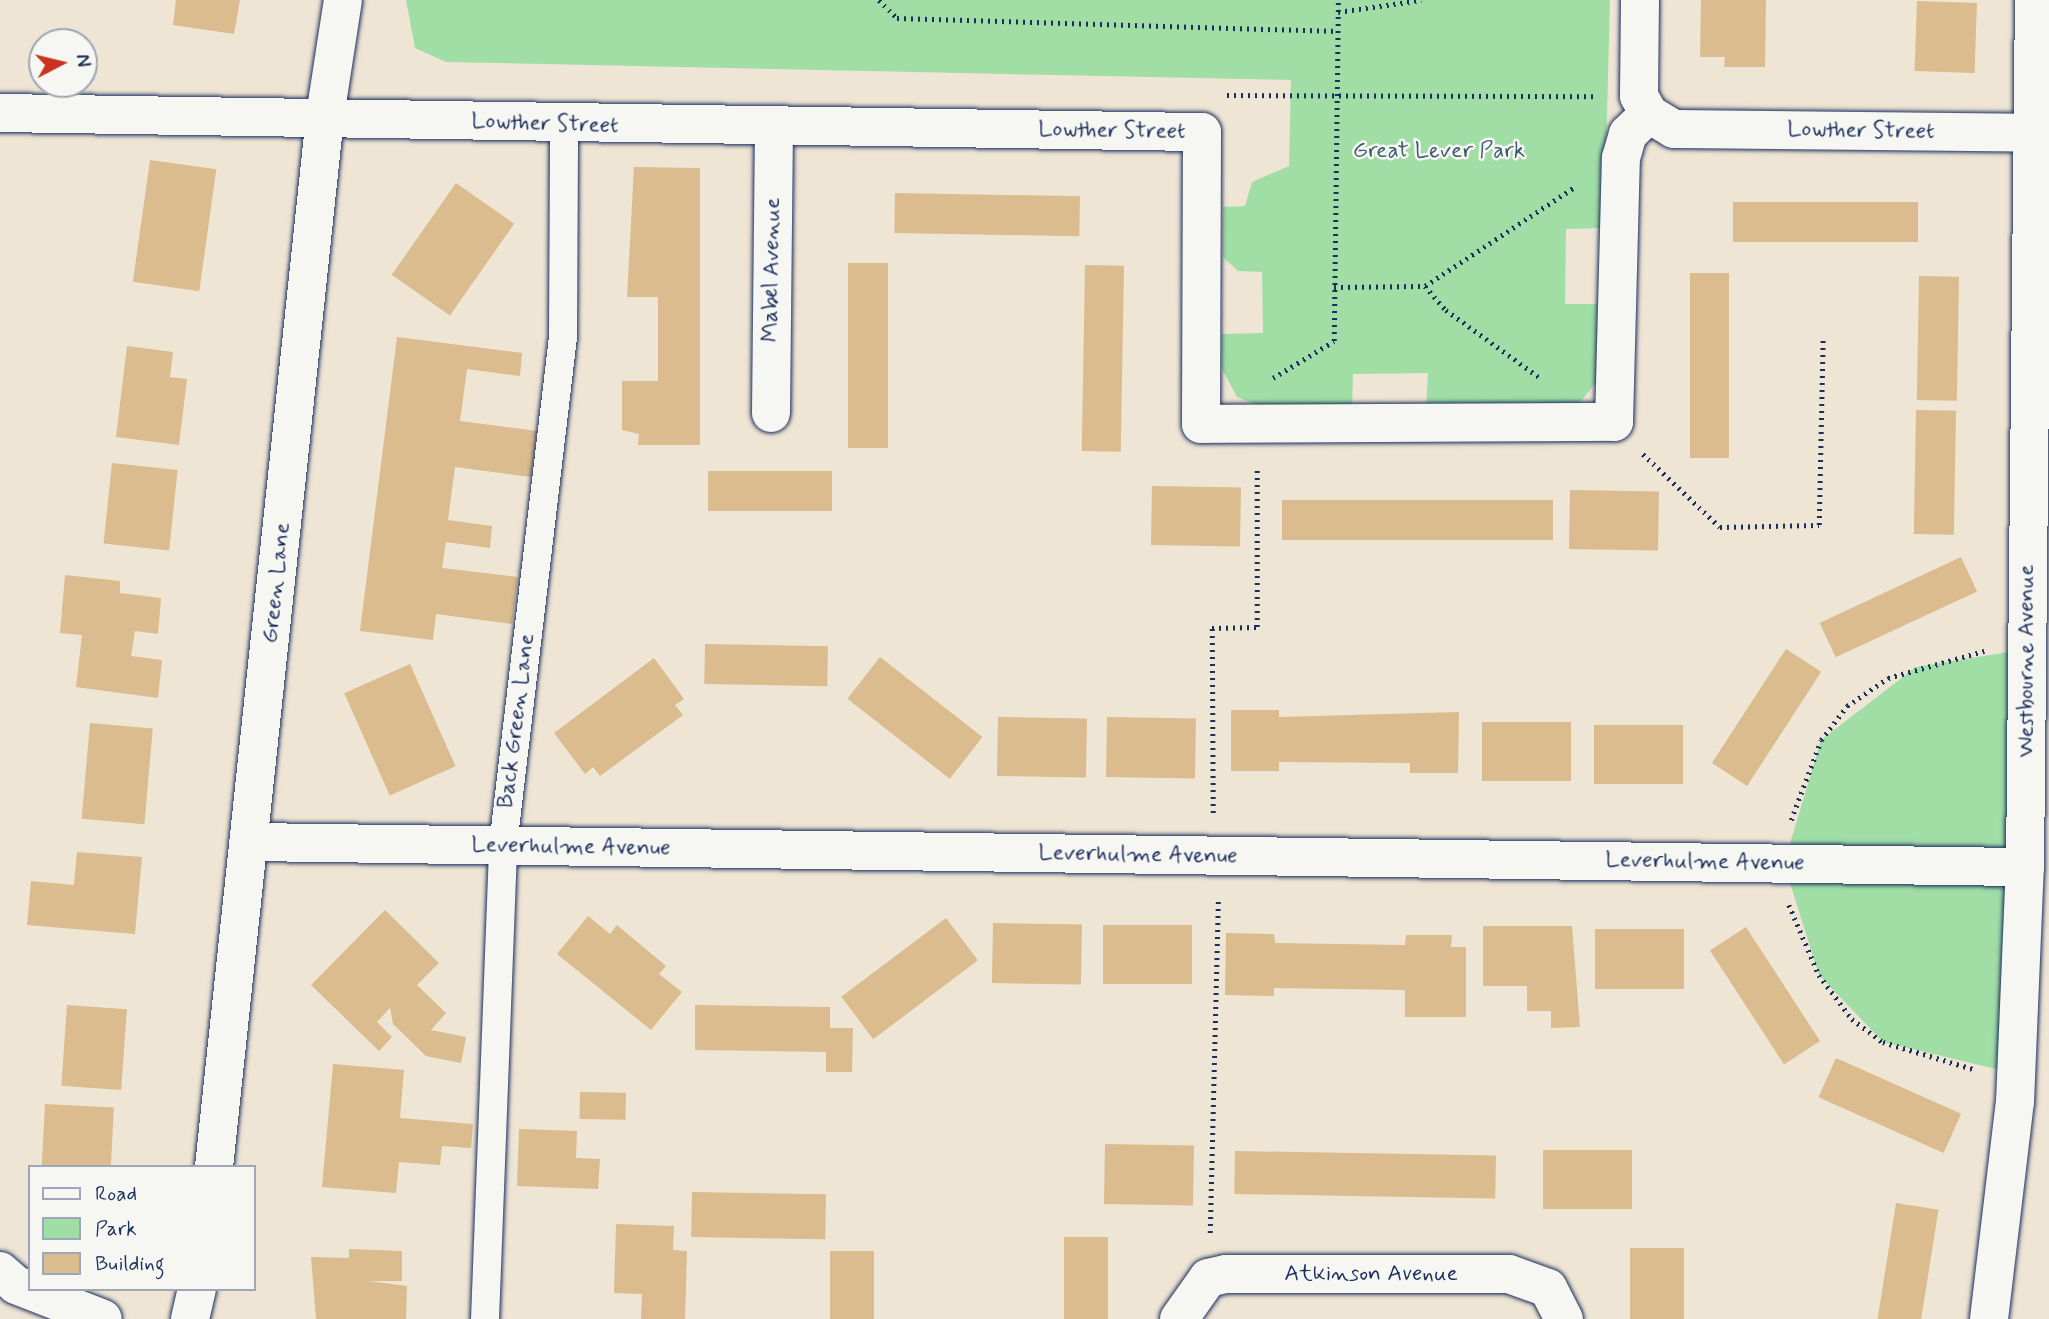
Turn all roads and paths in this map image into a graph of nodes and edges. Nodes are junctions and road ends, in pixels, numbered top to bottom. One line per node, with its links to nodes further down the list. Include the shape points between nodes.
1 (343, 0): 12 (street, Green Lane)
2 (879, 0): 8 (path, via 897,18)
3 (1338, 0): 7 (path)
4 (1421, 0): 7 (path)
5 (1640, 0): 11 (street)
6 (2034, 0): 16 (street, Westbourne Avenue)
7 (1338, 12): 8 (path)
8 (1338, 31): 9 (path)
9 (1337, 93): 11 (path); 15 (path, via 1202,95); 19 (path)
10 (0, 113): 12 (street, Lowther Street)
11 (1654, 113): 16 (street, Lowther Street); 17 (street, via 1628,134)
12 (325, 116): 13 (street, Lowther Street); 25 (street, Green Lane)
13 (564, 125): 14 (street, Lowther Street); 26 (lane, Back Green Lane, via 563,337)
14 (774, 128): 15 (street, Lowther Street); 22 (street, Mabel Avenue)
15 (1202, 132): 24 (street, Lowther Street, via 1201,425)
16 (2040, 133): 28 (street, Westbourne Avenue)
17 (1621, 158): 18 (path, via 1451,264); 23 (street)
18 (1425, 286): 19 (path); 21 (path, via 1446,310)
19 (1334, 287): 24 (path, via 1334,341 1254,390)
20 (1823, 336): 23 (path, via 1819,526 1720,527)
21 (1546, 382)
22 (771, 413)
23 (1609, 422): 24 (street, Lowther Street)
24 (1255, 424): 27 (path, via 1257,627 1212,628)
25 (251, 842): 26 (street, Leverhulme Avenue); 29 (street, Green Lane)
26 (503, 846): 27 (street, Leverhulme Avenue); 37 (lane, Back Green Lane)
27 (1216, 856): 28 (street, Leverhulme Avenue); 31 (path)
28 (2025, 867): 40 (street, Westbourne Avenue, via 2015,1102)
29 (214, 1165)
30 (0, 1271): 32 (street)
31 (1208, 1278): 38 (street); 39 (street, Atkinson Avenue, via 1509,1274 1548,1288)
32 (28, 1291)
33 (29, 1291): 35 (street)
34 (197, 1291): 36 (street)
35 (103, 1319)
36 (190, 1319)
37 (485, 1319)
38 (1180, 1319)
39 (1564, 1319)
40 (1989, 1319)

